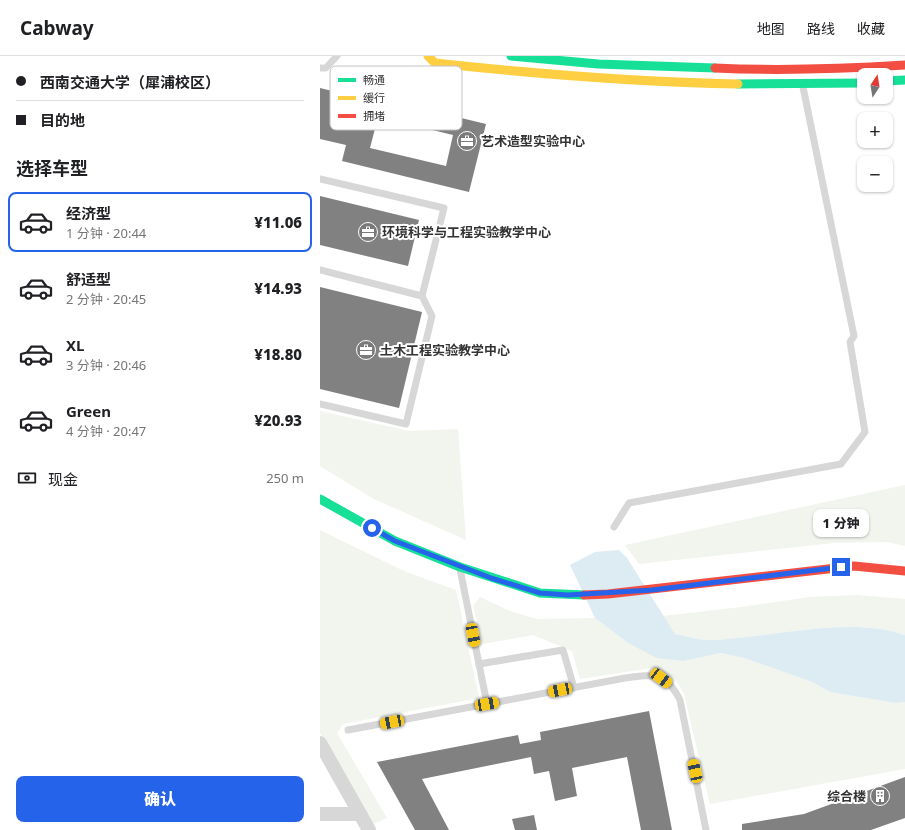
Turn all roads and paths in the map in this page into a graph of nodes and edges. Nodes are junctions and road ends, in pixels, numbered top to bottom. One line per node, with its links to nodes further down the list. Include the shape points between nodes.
1 (337, 56): 5 (lane, via 326,68)
2 (511, 56): 4 (street, via 598,64 764,70)
3 (432, 59): 9 (street, via 496,70 631,80 747,85)
4 (905, 65)
5 (320, 68)
6 (905, 80): 7 (street)
7 (893, 81)
8 (857, 83): 9 (street)
9 (803, 84): 15 (lane, via 854,336 850,342 865,432 841,464 629,503)
10 (320, 179): 12 (lane, via 444,208)
11 (320, 270): 12 (lane)
12 (422, 296): 13 (lane, via 432,316 406,424)
13 (320, 404)
14 (320, 499): 16 (street, via 395,541)
15 (614, 527)
16 (460, 567): 17 (street, via 520,588 540,593 568,595 652,590 854,566); 18 (lane)
17 (905, 571)
18 (479, 664): 19 (lane, via 563,650); 20 (lane)
19 (574, 688): 20 (lane); 26 (lane, via 648,675 661,678 673,686 680,700)
20 (487, 704): 21 (lane)
21 (348, 730)
22 (322, 750): 24 (street)
23 (320, 814): 24 (street)
24 (360, 814): 25 (street)
25 (369, 830)
26 (706, 830)

